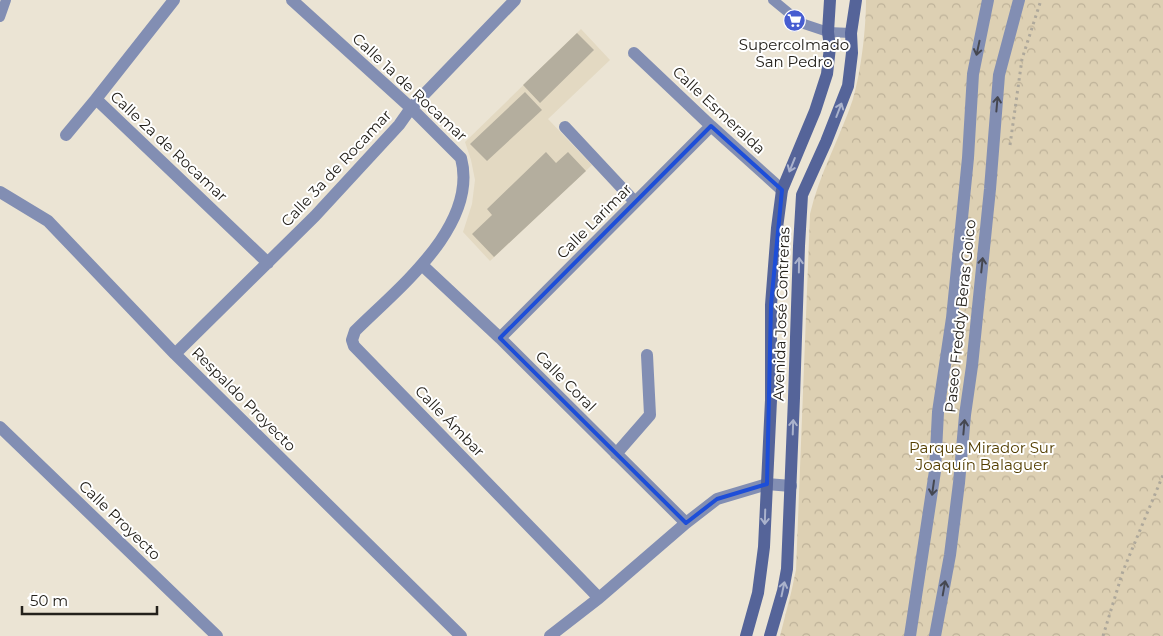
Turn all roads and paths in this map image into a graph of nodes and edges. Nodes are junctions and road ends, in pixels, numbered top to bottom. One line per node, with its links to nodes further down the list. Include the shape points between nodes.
1 (6, 0): 10 (lane)
2 (174, 0): 14 (street, Calle 2a de Rocamar)
3 (292, 0): 15 (street, Calle 1a de Rocamar)
4 (515, 0): 15 (street, Calle 3a de Rocamar)
5 (773, 0): 11 (lane, via 801,23)
6 (830, 0): 11 (main road, Avenida José Contreras)
7 (856, 0): 12 (main road, Avenida José Contreras)
8 (988, 0): 39 (street, Paseo Freddy Beras Goico, one-way to 39, via 973,74 968,158 938,412 935,471)
9 (1019, 0): 40 (street, Paseo Freddy Beras Goico, one-way to 9, via 959,483 999,75)
10 (0, 17)
11 (828, 32): 12 (lane); 19 (main road, Avenida José Contreras, one-way to 19, via 830,47 826,74 815,111)
12 (851, 34): 31 (main road, Avenida José Contreras, one-way to 12, via 802,195 848,86)
13 (634, 53): 16 (street, Calle Esmeralda)
14 (96, 99): 18 (street); 22 (street, Calle 2a de Rocamar)
15 (411, 108): 22 (street, Calle 3a de Rocamar, via 400,126); 23 (street, Calle 1a de Rocamar, via 461,158 464,178 449,228)
16 (711, 126): 19 (street, Calle Esmeralda); 21 (street, Calle Larimar)
17 (564, 127): 21 (street)
18 (66, 135)
19 (782, 190): 30 (main road, Avenida José Contreras, via 771,306)
20 (0, 192): 25 (street, Respaldo Proyecto, via 48,220)
21 (635, 202): 24 (street, Calle Larimar)
22 (268, 263): 25 (street, Calle 3a de Rocamar)
23 (422, 265): 24 (street, Calle Coral); 33 (street, Calle Ámbar, via 355,331 354,346)
24 (500, 338): 28 (street, Calle Coral)
25 (175, 354): 35 (street, Respaldo Proyecto)
26 (648, 355): 28 (street, via 650,416)
27 (0, 427): 34 (street, Calle Proyecto)
28 (616, 454): 32 (street, Calle Coral)
29 (1163, 475): 41 (path, via 1123,570)
30 (767, 484): 31 (street); 32 (street, via 717,499); 37 (main road, Avenida José Contreras, one-way to 37, via 762,569)
31 (791, 486): 38 (main road, Avenida José Contreras, one-way to 31, via 783,591)
32 (686, 523): 33 (street)
33 (599, 598): 36 (street)
34 (217, 636)
35 (461, 636)
36 (550, 636)
37 (746, 636)
38 (770, 636)
39 (910, 636)
40 (935, 636)
41 (1103, 636)

